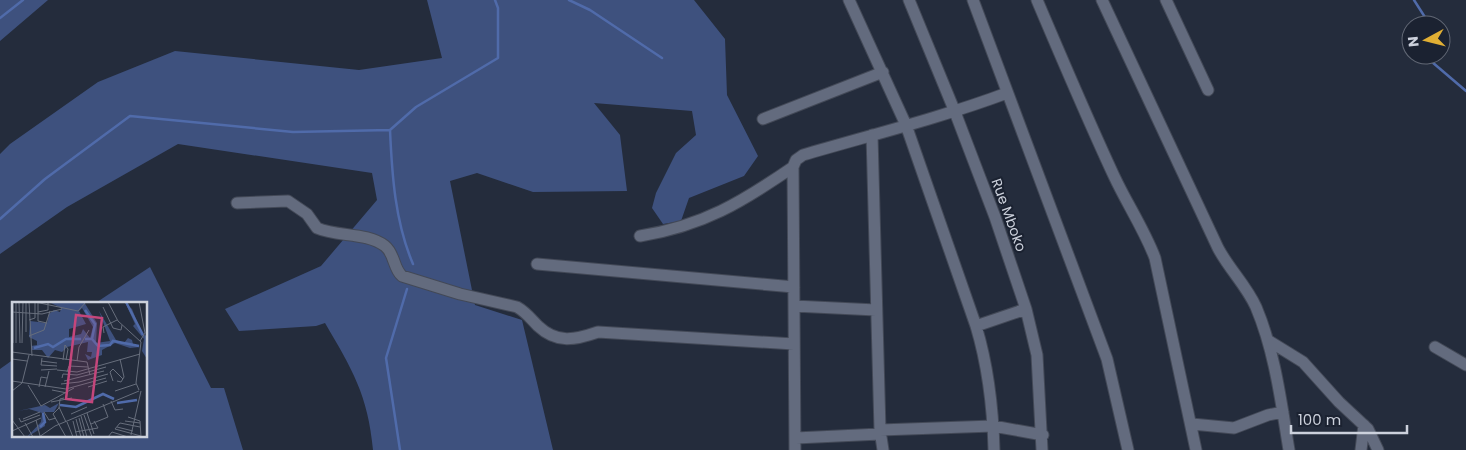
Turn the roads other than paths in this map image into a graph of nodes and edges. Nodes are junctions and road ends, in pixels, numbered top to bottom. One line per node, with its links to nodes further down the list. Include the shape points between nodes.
1 (849, 0): 7 (street)
2 (909, 0): 10 (street, Rue Mboko)
3 (972, 0): 9 (street)
4 (1037, 0): 28 (street, via 1109,166 1147,235)
5 (1102, 0): 23 (street, via 1218,248 1248,292)
6 (1166, 0): 8 (street)
7 (883, 72): 11 (street); 12 (street)
8 (1208, 90)
9 (1007, 93): 10 (street); 37 (street, via 1107,359)
10 (955, 112): 12 (street); 20 (street, Rue Mboko)
11 (763, 119)
12 (906, 125): 13 (street); 22 (street)
13 (872, 135): 14 (street, via 803,155 796,160); 21 (street)
14 (794, 167): 16 (street, via 717,215); 18 (street)
15 (237, 203): 24 (street, via 288,201 307,214 317,228 382,244 390,252 402,276 517,307 538,327 556,338 578,339 598,332)
16 (640, 236)
17 (537, 264): 18 (street)
18 (794, 287): 19 (street)
19 (794, 306): 21 (street); 24 (street)
20 (1026, 309): 22 (street); 32 (street, Rue Mboko, via 1037,355)
21 (876, 310): 31 (street)
22 (976, 326): 30 (street, via 984,358)
23 (1269, 341): 27 (street); 29 (street, via 1303,362 1338,402)
24 (794, 344): 33 (street)
25 (1435, 347): 26 (street)
26 (1466, 365)
27 (1283, 412): 28 (street, via 1234,428); 39 (street)
28 (1192, 424): 38 (street)
29 (1364, 425): 40 (street); 41 (street)
30 (993, 426): 31 (street); 32 (street); 35 (street)
31 (880, 432): 33 (street); 34 (street)
32 (1042, 434): 36 (street, Rue Mboko)
33 (795, 444)
34 (883, 450)
35 (994, 450)
36 (1042, 450)
37 (1128, 450)
38 (1196, 450)
39 (1289, 450)
40 (1361, 450)
41 (1378, 450)

